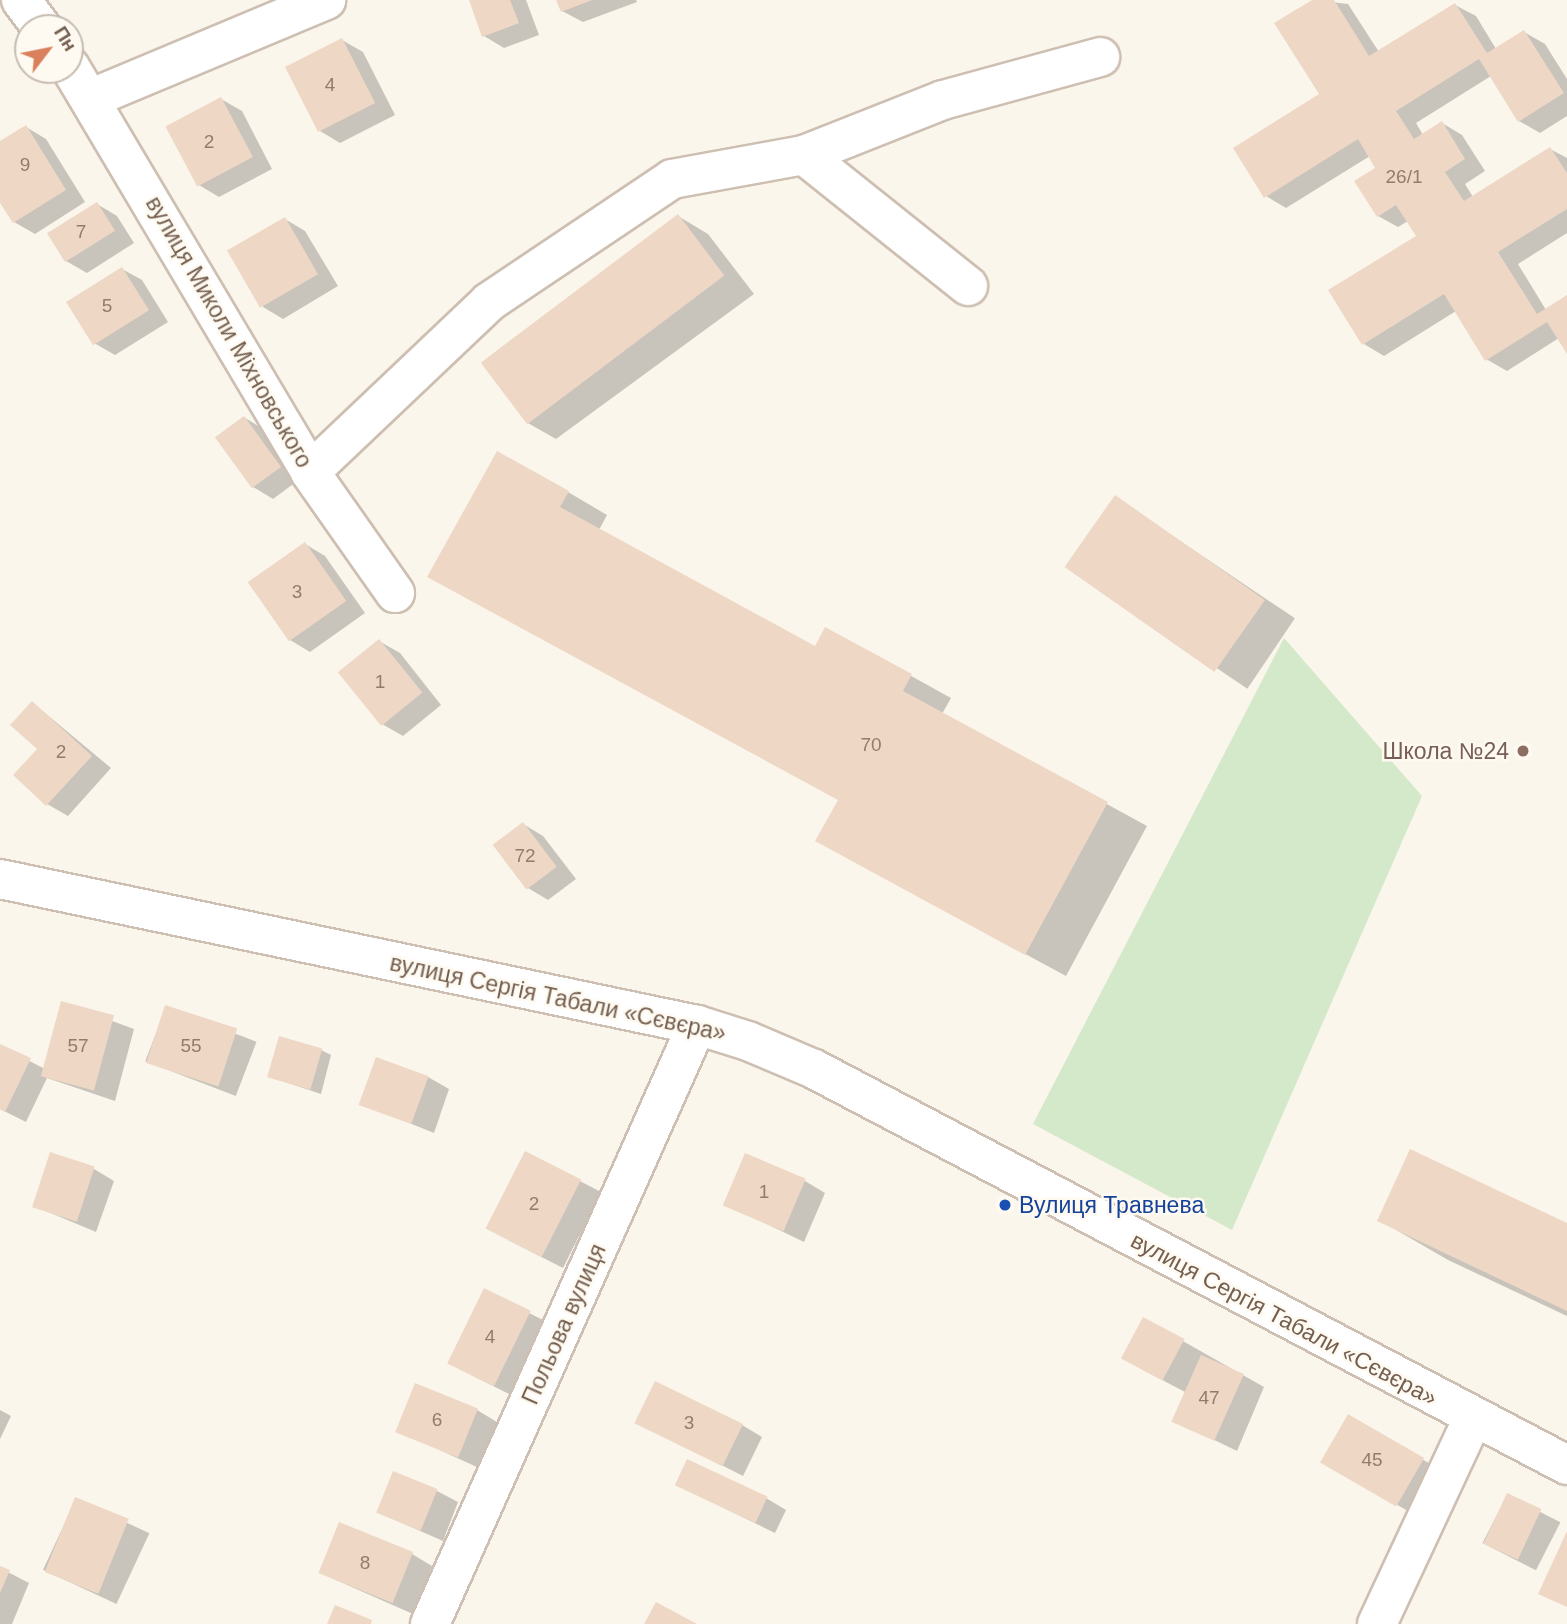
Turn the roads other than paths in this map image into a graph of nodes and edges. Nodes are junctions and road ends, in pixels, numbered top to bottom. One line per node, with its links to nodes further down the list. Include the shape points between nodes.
1 (326, 0): 4 (street)
2 (1100, 57): 5 (street, via 943,100)
3 (82, 84): 4 (street, вулиця Миколи Міхновського)
4 (92, 98): 7 (street, вулиця Миколи Міхновського)
5 (804, 155): 6 (street); 7 (street, via 662,186 489,302)
6 (968, 286)
7 (310, 472): 8 (street, вулиця Миколи Міхновського)
8 (395, 593)
9 (0, 879): 10 (street, вулиця Сергія Табали «Сєвєра»)
10 (697, 1025): 11 (street, вулиця Сергія Табали «Сєвєра», via 814,1069); 13 (street, Польова вулиця)
11 (1472, 1418): 12 (street, вулиця Сергія Табали «Сєвєра»); 14 (street)
12 (1567, 1465)
13 (430, 1624)
14 (1377, 1624)

